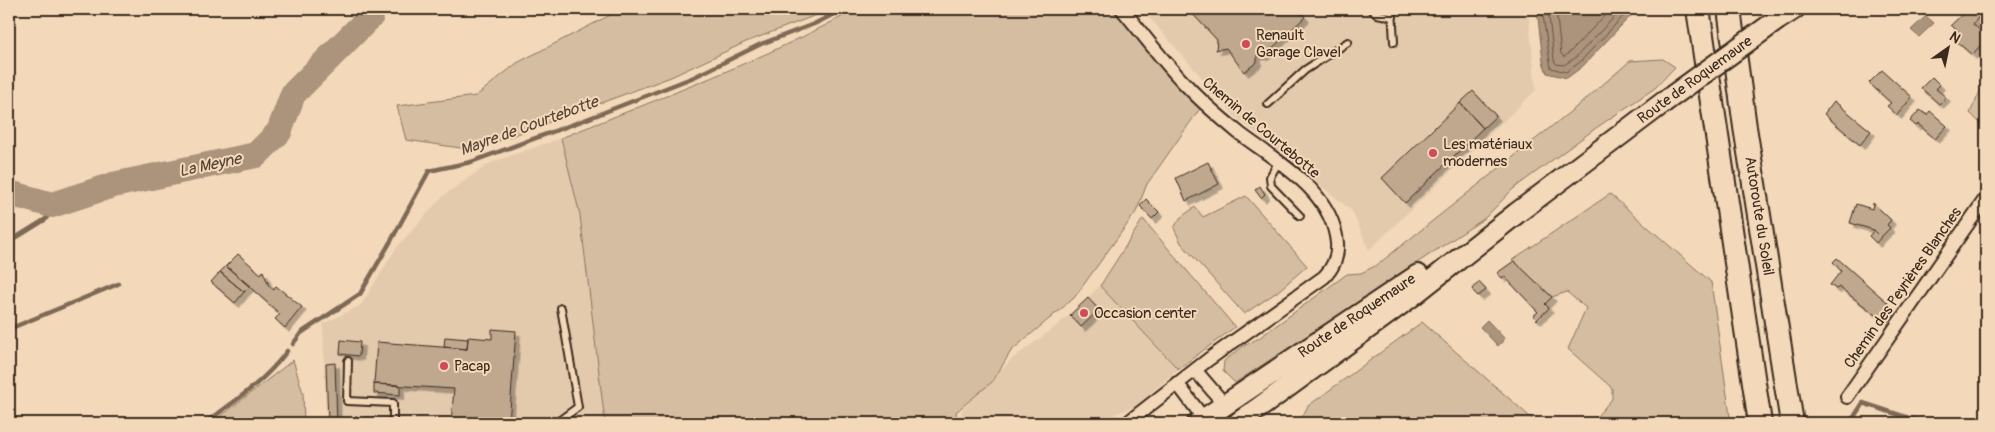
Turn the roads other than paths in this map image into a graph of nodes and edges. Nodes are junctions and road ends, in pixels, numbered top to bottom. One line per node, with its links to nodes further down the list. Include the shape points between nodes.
1 (1122, 9): 11 (street, Chemin de Courtebotte, via 1188,88)
2 (1371, 9): 7 (lane, via 1377,14)
3 (1392, 9): 7 (lane)
4 (1698, 9): 26 (highway, Autoroute du Soleil)
5 (1729, 9): 27 (highway, Autoroute du Soleil)
6 (1794, 9): 13 (main road, Route de Roquemaure, bridge)
7 (1392, 17): 9 (lane)
8 (1348, 42): 10 (lane, via 1305,70)
9 (1394, 42)
10 (1268, 104)
11 (1279, 161): 14 (lane, via 1270,177 1271,186); 17 (street, Chemin de Courtebotte, via 1299,177 1329,214 1337,252 1331,270)
12 (1986, 198): 19 (street, Chemin des Peyrières Blanches)
13 (1517, 213): 20 (main road, Route de Roquemaure, via 1440,260); 25 (main road, Route de Roquemaure, via 1412,296)
14 (1300, 216)
15 (561, 308): 23 (lane, via 578,407)
16 (348, 361): 22 (lane, via 347,401 393,404)
17 (1195, 370): 18 (street, Chemin de Courtebotte); 20 (street)
18 (1177, 383): 21 (street); 24 (street, Chemin de Courtebotte)
19 (1848, 397)
20 (1225, 404): 21 (main road, Route de Roquemaure)
21 (1201, 421)
22 (393, 423)
23 (556, 423)
24 (1127, 423)
25 (1238, 423)
26 (1760, 423)
27 (1792, 423)

